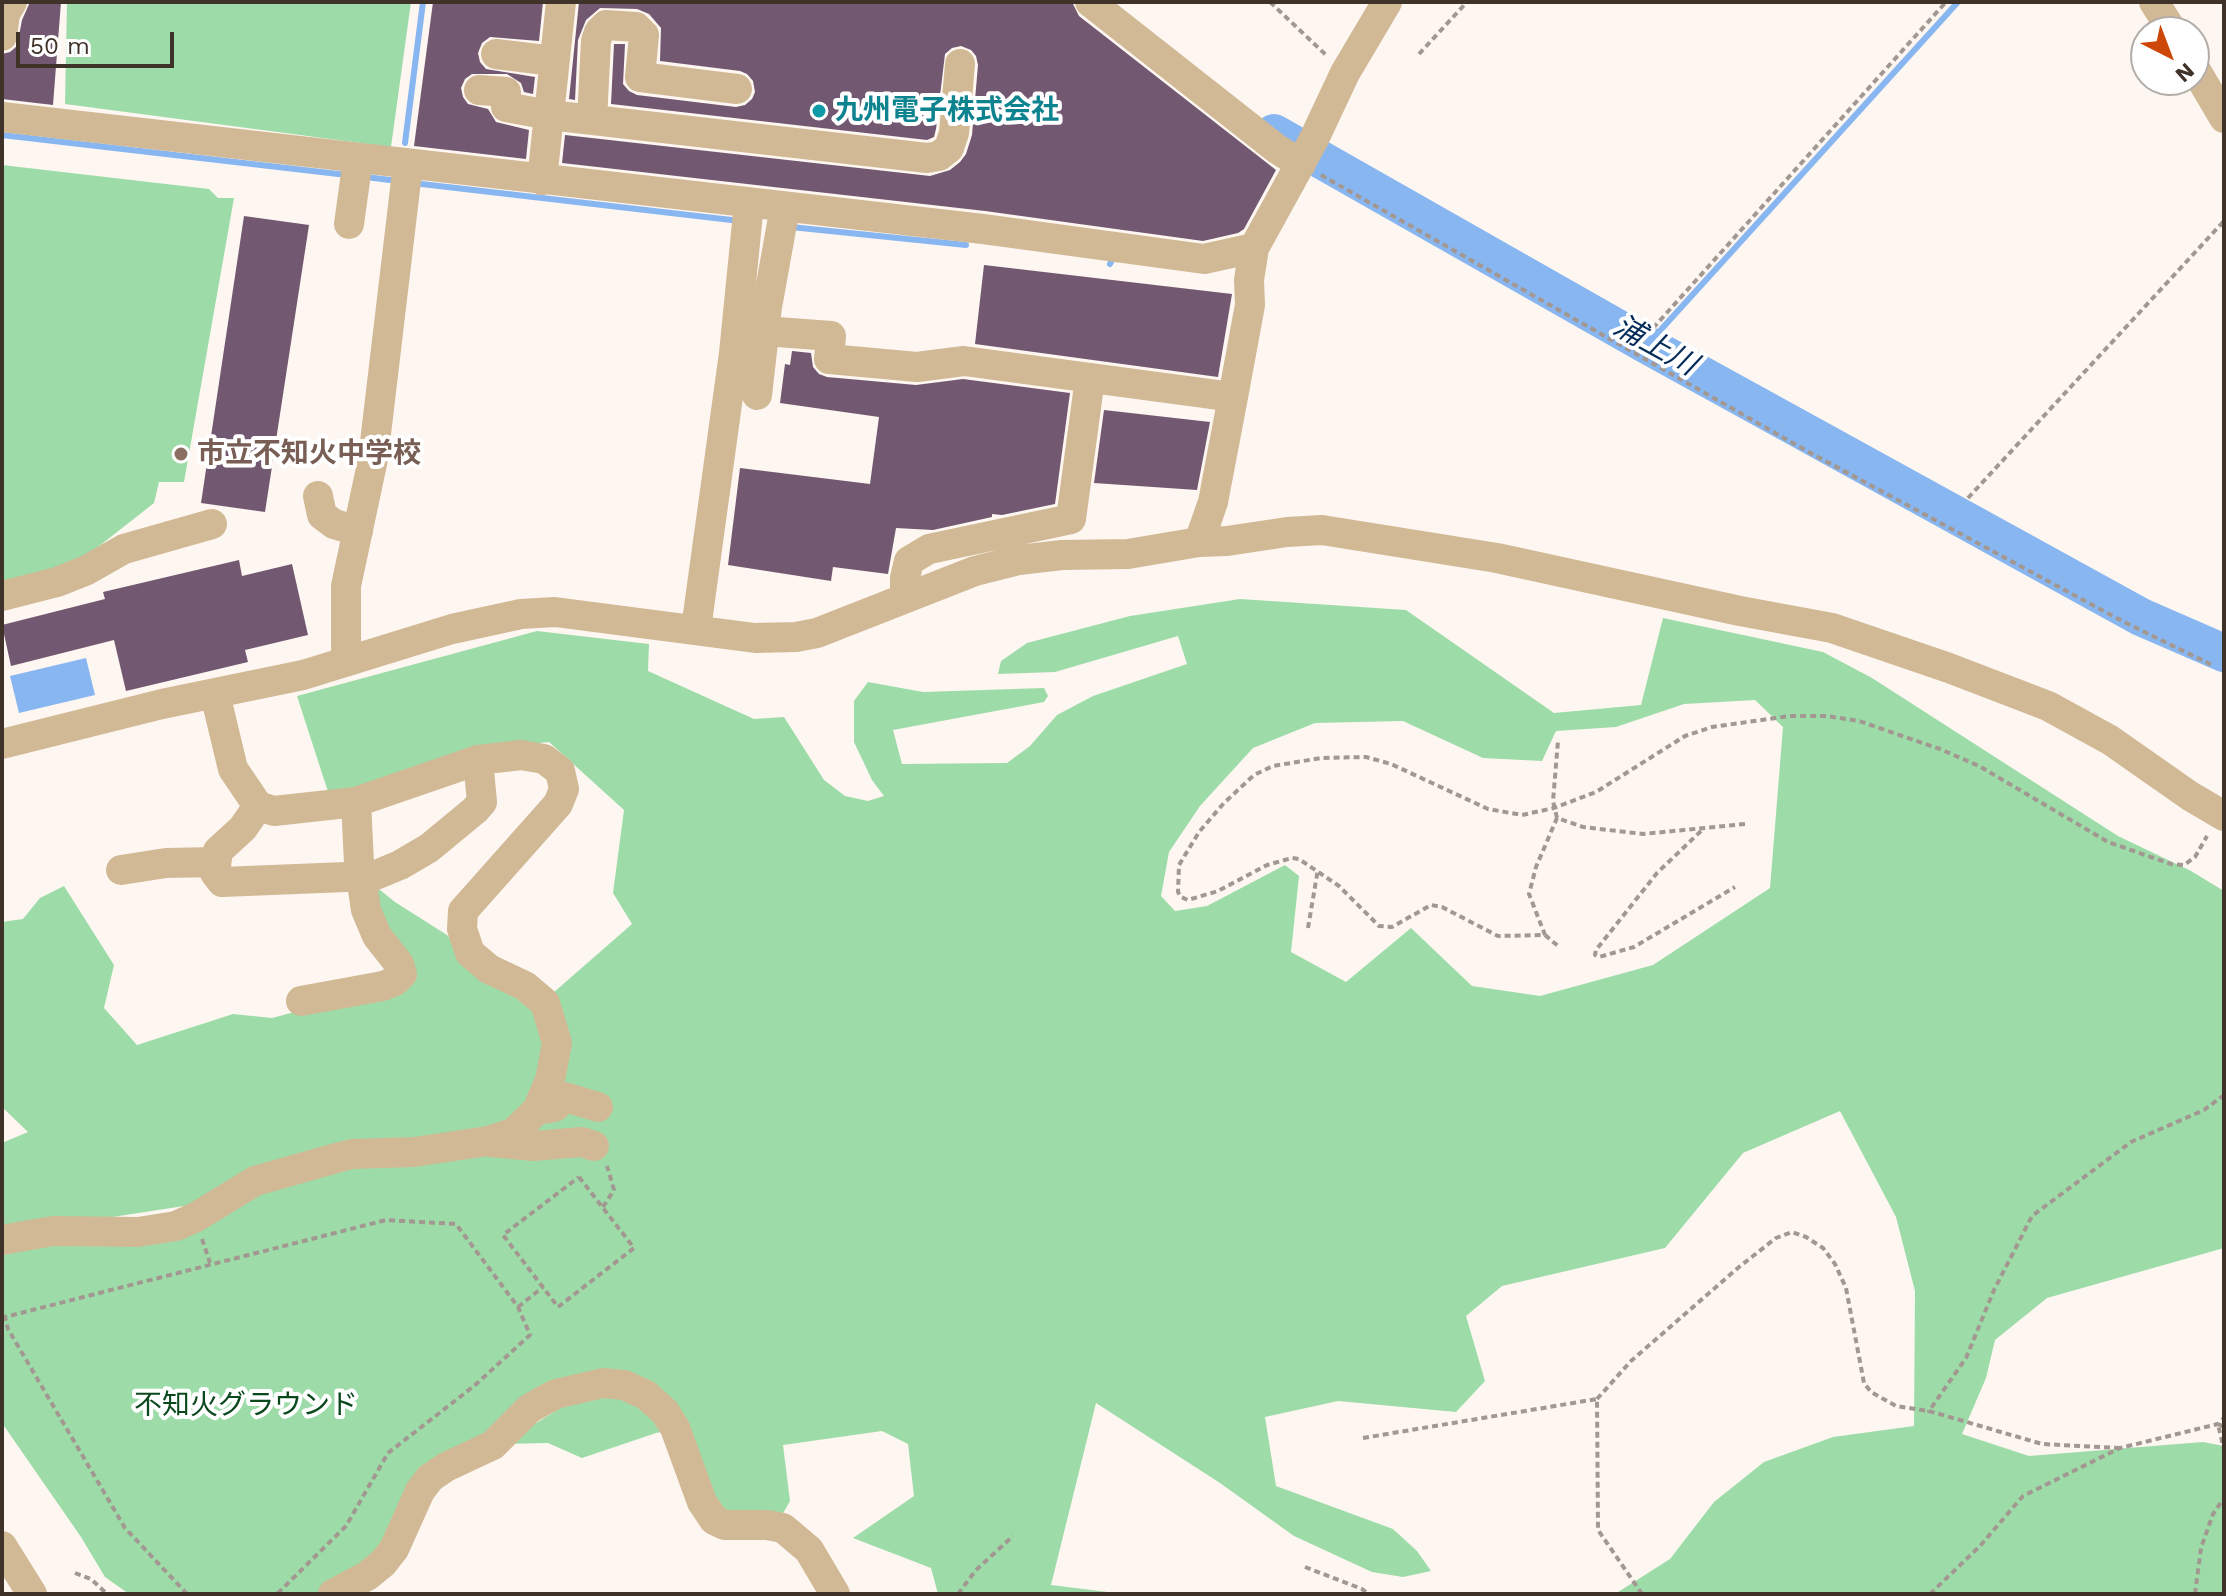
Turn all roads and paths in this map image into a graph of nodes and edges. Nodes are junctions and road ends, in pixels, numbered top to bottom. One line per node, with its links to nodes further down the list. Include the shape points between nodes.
1 (12, 2): 8 (street)
2 (561, 2): 11 (street)
3 (1090, 2): 21 (street, via 1277,149)
4 (1270, 2): 13 (path)
5 (1387, 2): 13 (street)
6 (1467, 2): 10 (path)
7 (1946, 2): 31 (path)
8 (2, 36)
9 (496, 54): 11 (street)
10 (1419, 54)
11 (554, 61): 17 (street)
12 (960, 64): 20 (street, via 949,148 927,158)
13 (1345, 73): 21 (street)
14 (737, 89): 20 (street, via 640,77 644,35 636,27 606,25 596,41)
15 (479, 90): 17 (street, via 506,92 506,107)
16 (2210, 94): 19 (street)
17 (549, 115): 20 (street); 24 (street)
18 (2, 117): 22 (street)
19 (2224, 118)
20 (592, 120)
21 (1306, 154): 29 (street); 31 (path)
22 (356, 172): 23 (street); 28 (street)
23 (407, 178): 24 (street); 38 (street, via 373,459)
24 (542, 180): 25 (street)
25 (747, 216): 26 (street); 42 (street)
26 (782, 219): 29 (street, via 983,229 1204,259); 30 (street)
27 (2224, 221): 36 (path)
28 (349, 224)
29 (1254, 248): 34 (street)
30 (764, 331): 32 (street, via 831,336 829,359 917,367 964,361); 33 (street)
31 (1636, 350): 44 (path, via 1862,480)
32 (1090, 378): 34 (street); 41 (street, via 1071,519 929,549 909,561)
33 (757, 395)
34 (1233, 397): 39 (street, via 1213,502)
35 (318, 496): 38 (street, via 322,515)
36 (1968, 498)
37 (212, 524): 40 (street, via 124,549 57,582)
38 (358, 531): 43 (street, via 346,586)
39 (1199, 542): 41 (street, via 1128,554 1019,560); 50 (street, via 1322,530 1497,558 1832,628 2061,712)
40 (2, 596)
41 (905, 597): 42 (street, via 796,637 755,638)
42 (696, 629): 43 (street, via 555,612 521,614)
43 (346, 662): 45 (street)
44 (2212, 665)
45 (215, 694): 47 (street); 51 (street, via 233,769)
46 (1558, 741): 52 (path)
47 (2, 744)
48 (478, 760): 49 (street); 56 (street, via 482,802 429,848 400,865 358,877 222,882); 66 (street, via 521,755 544,759 560,771 564,789 558,804 463,911 470,953 545,1003 557,1043)
49 (356, 802): 51 (street, via 274,811); 63 (street, via 366,910 402,974 383,986)
50 (2221, 805): 52 (path, via 2195,857 2184,865 2171,864 2108,842 1979,766 1940,749 1859,721 1790,716 1685,736 1596,792)
51 (258, 806): 56 (street, via 218,851)
52 (1554, 808): 53 (path); 57 (path, via 1504,814 1366,757 1288,762 1254,775 1199,832 1179,865 1178,892 1188,900 1292,858)
53 (1557, 818): 55 (path, via 1583,827 1643,834); 61 (path, via 1529,894)
54 (1745, 824): 55 (path)
55 (1702, 829): 59 (path, via 1657,873 1595,955 1634,947)
56 (215, 862): 58 (street)
57 (1318, 869): 60 (path); 61 (path, via 1385,928 1431,905 1498,936)
58 (121, 870)
59 (1735, 887)
60 (1308, 928)
61 (1545, 935): 62 (path)
62 (1558, 946)
63 (301, 1001)
64 (2224, 1095): 78 (path, via 2204,1110 2131,1142 2032,1216 1966,1358)
65 (598, 1107): 66 (street, via 565,1097 555,1107)
66 (537, 1110): 67 (street, via 513,1133)
67 (488, 1141): 68 (street); 72 (street, via 340,1157 255,1181 176,1226 138,1232 53,1231)
68 (594, 1146)
69 (614, 1190): 70 (path)
70 (603, 1207): 74 (path, via 634,1248 558,1307); 74 (path, via 579,1177 503,1235)
71 (201, 1235): 73 (path)
72 (2, 1240)
73 (210, 1263): 75 (path, via 386,1220 456,1224); 76 (path, via 5,1317)
74 (543, 1287): 75 (path)
75 (518, 1307): 92 (path, via 530,1335 388,1453 346,1526)
76 (5, 1329): 91 (path, via 125,1528)
77 (1597, 1399): 78 (path, via 1631,1361 1739,1267 1792,1232 1823,1248 1835,1264 1846,1288 1864,1383 1896,1406); 81 (path); 97 (path, via 1598,1530)
78 (1929, 1411): 82 (path, via 2042,1444)
79 (2224, 1418): 80 (path)
80 (2221, 1426): 82 (path); 83 (path)
81 (1363, 1438)
82 (2120, 1448): 98 (path, via 2023,1496)
83 (2224, 1450)
84 (2224, 1498): 99 (path, via 2201,1548)
85 (1013, 1536): 95 (path)
86 (2, 1546): 89 (street)
87 (1305, 1567): 96 (path)
88 (75, 1573): 90 (path)
89 (32, 1594)
90 (107, 1594)
91 (187, 1594)
92 (277, 1594)
93 (333, 1594): 94 (street, via 383,1563 430,1478 493,1445 541,1402 603,1383 646,1395 665,1412 714,1520 783,1528 809,1550)
94 (835, 1594)
95 (958, 1594)
96 (1368, 1594)
97 (1642, 1594)
98 (1930, 1594)
99 (2195, 1594)

